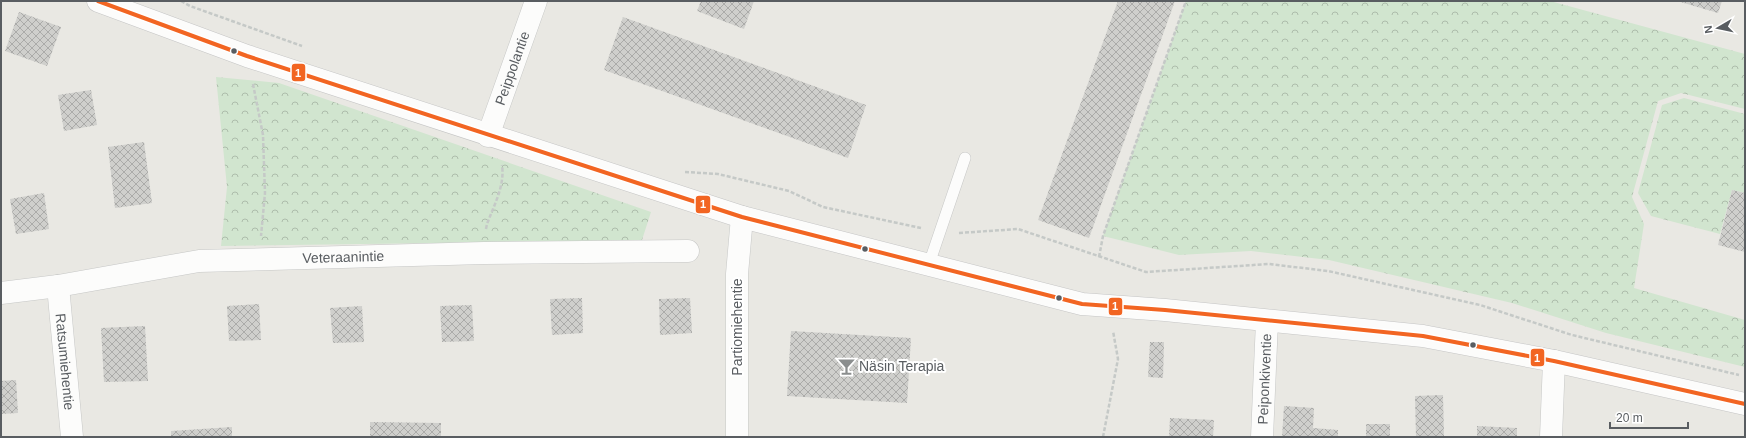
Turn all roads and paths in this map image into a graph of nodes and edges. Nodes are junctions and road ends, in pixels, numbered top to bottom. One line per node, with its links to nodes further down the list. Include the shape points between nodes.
1 (98, 1): 4 (street)
2 (536, 1): 5 (street, Peippolantie)
3 (1186, 1): 12 (path, via 1103,236)
4 (247, 56): 5 (street); 13 (path, via 263,135 265,193)
5 (488, 136): 8 (street); 11 (path, via 500,155 503,171 500,192 487,224)
6 (965, 158): 9 (lane)
7 (680, 171): 9 (path, via 718,174 788,191 823,207)
8 (742, 217): 14 (street); 23 (street, Partiomiehentie, via 737,274)
9 (940, 232): 12 (path, via 953,234 1018,229); 14 (lane)
10 (688, 251): 11 (street, Veteraanintie)
11 (484, 254): 13 (street, Veteraanintie)
12 (1100, 258): 20 (path, via 1146,272 1269,264 1328,271 1480,305 1572,335)
13 (258, 260): 15 (street, Veteraanintie, via 199,261)
14 (930, 264): 17 (street, via 1082,304)
15 (58, 286): 16 (street, Veteraanintie); 22 (street, Ratsumiehentie)
16 (1, 293)
17 (1108, 307): 18 (street, via 1165,310); 24 (path, via 1118,359)
18 (1267, 321): 19 (street, via 1423,336); 25 (street, Peiponkiventie)
19 (1554, 361): 21 (street); 26 (street)
20 (1745, 377)
21 (1745, 404)
22 (72, 437)
23 (737, 437)
24 (1103, 437)
25 (1262, 437)
26 (1551, 437)

